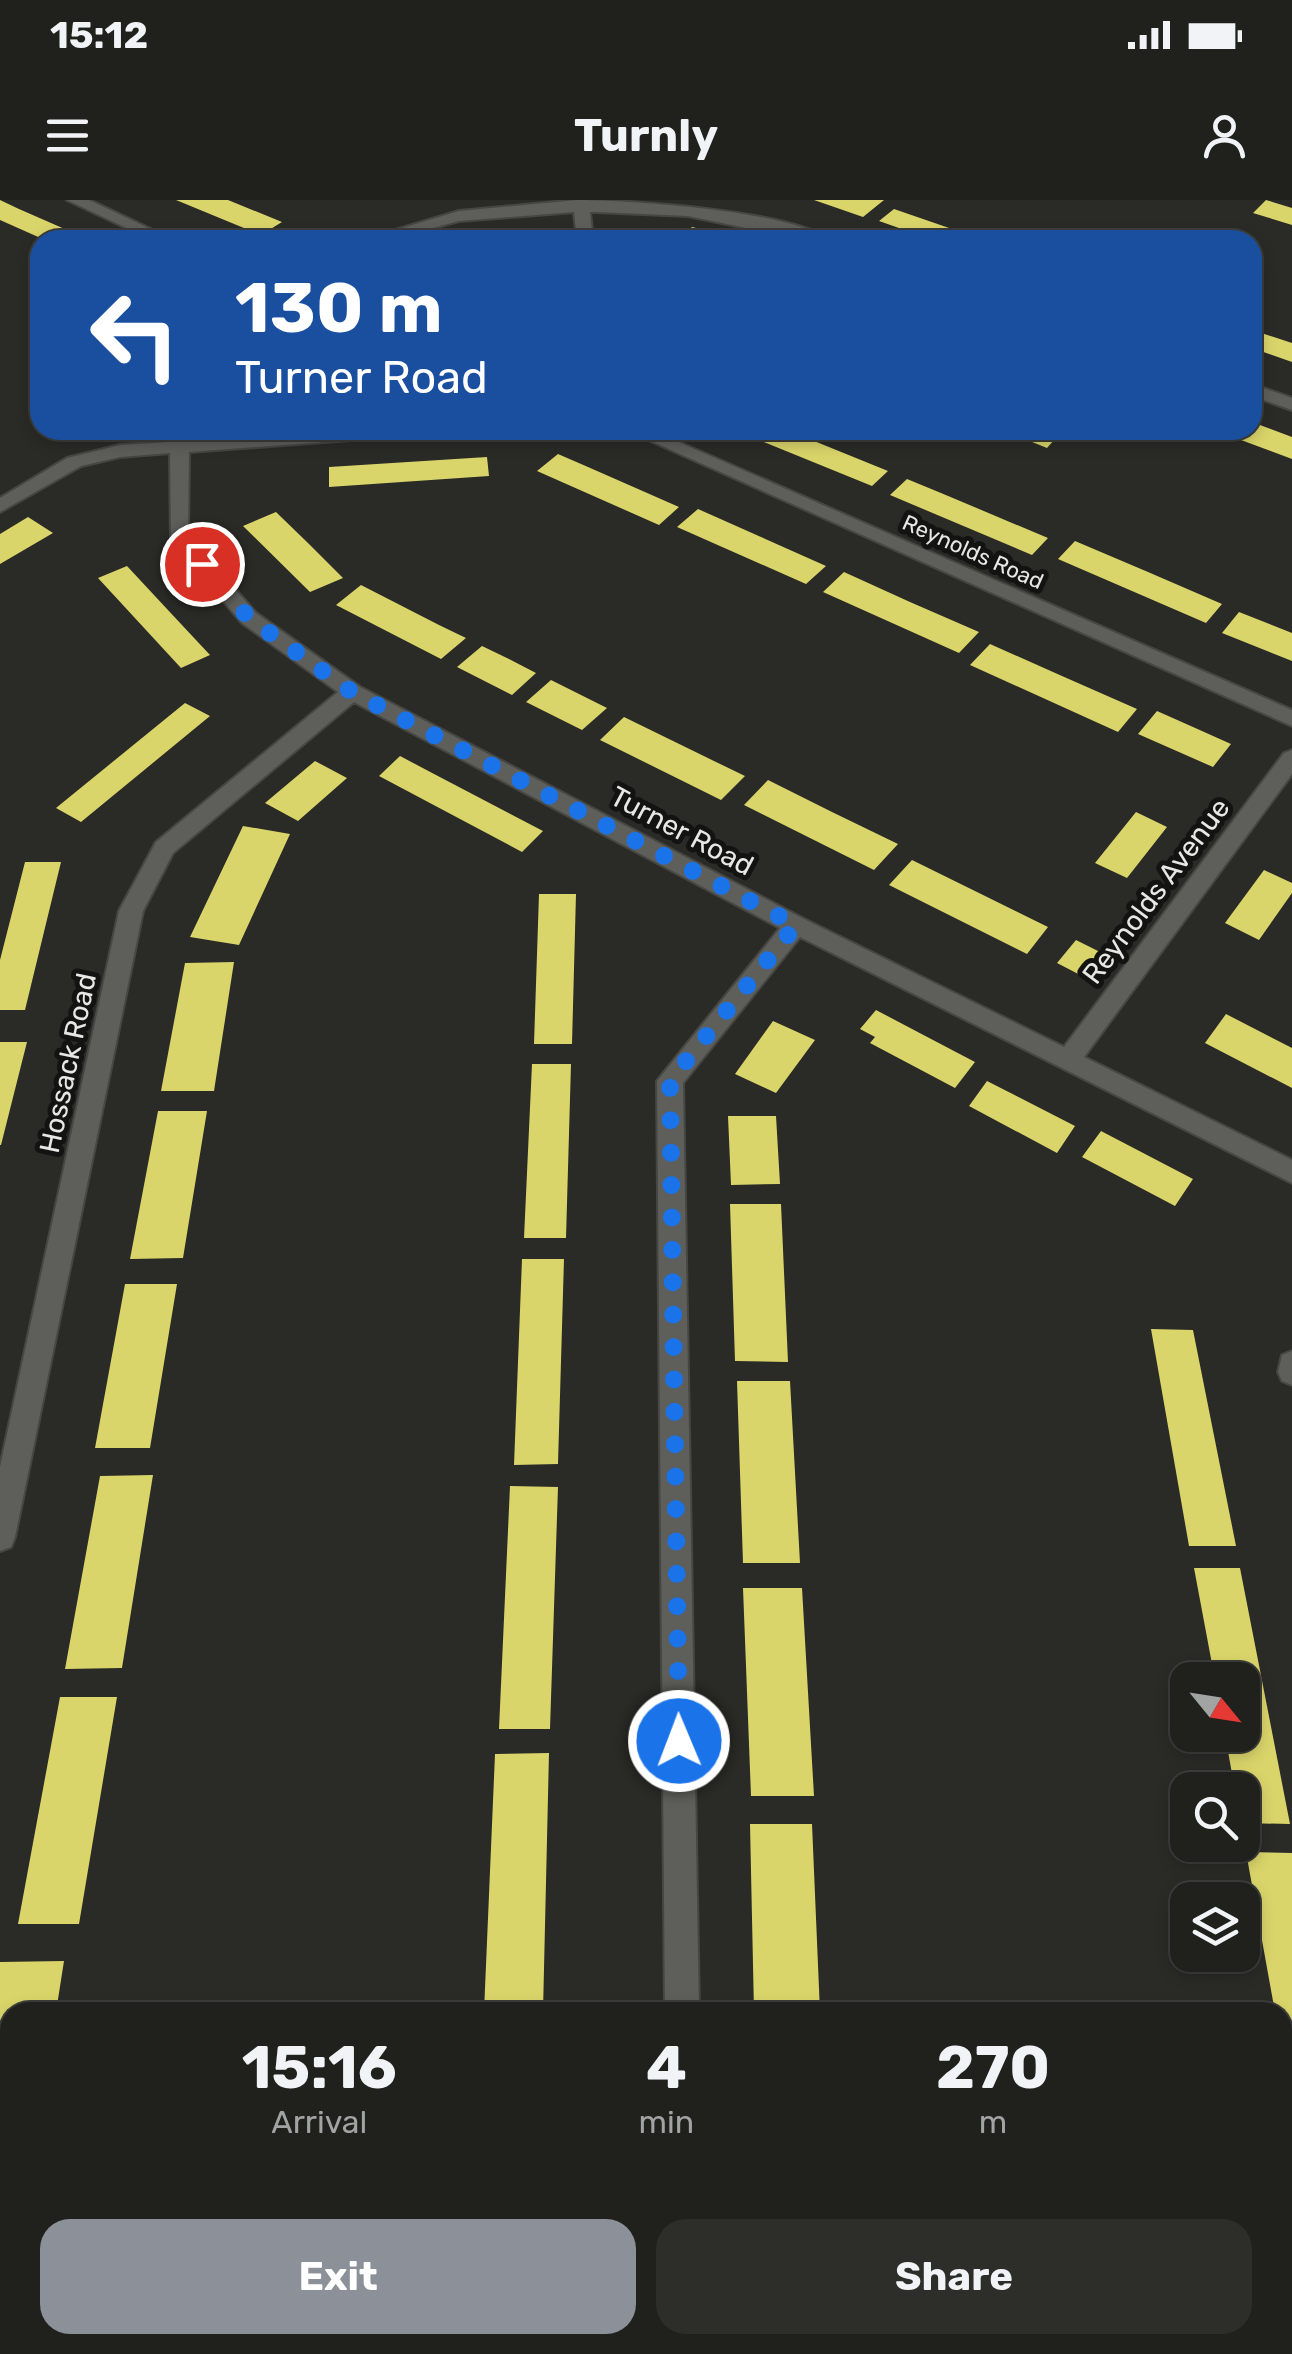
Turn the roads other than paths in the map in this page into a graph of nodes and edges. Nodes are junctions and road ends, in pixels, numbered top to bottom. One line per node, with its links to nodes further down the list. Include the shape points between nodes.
1 (74, 200): 3 (street)
2 (581, 204): 4 (street, via 458,216); 5 (street); 6 (street, via 694,209)
3 (143, 230)
4 (407, 230)
5 (585, 230)
6 (791, 230)
7 (1262, 393): 8 (street)
8 (1292, 404)
9 (166, 440): 12 (street, via 74,462)
10 (179, 440): 13 (street, Turner Road, via 178,536 249,618)
11 (658, 440): 14 (street, Reynolds Road)
12 (0, 506)
13 (352, 692): 16 (street, Turner Road); 19 (street, Hossack Road, via 164,848 131,911)
14 (1292, 719)
15 (1292, 758): 17 (street, Reynolds Avenue)
16 (796, 925): 17 (street, Turner Road); 20 (street, via 670,1081)
17 (1068, 1060): 18 (street, Turner Road)
18 (1292, 1172)
19 (0, 1537)
20 (682, 2002)

